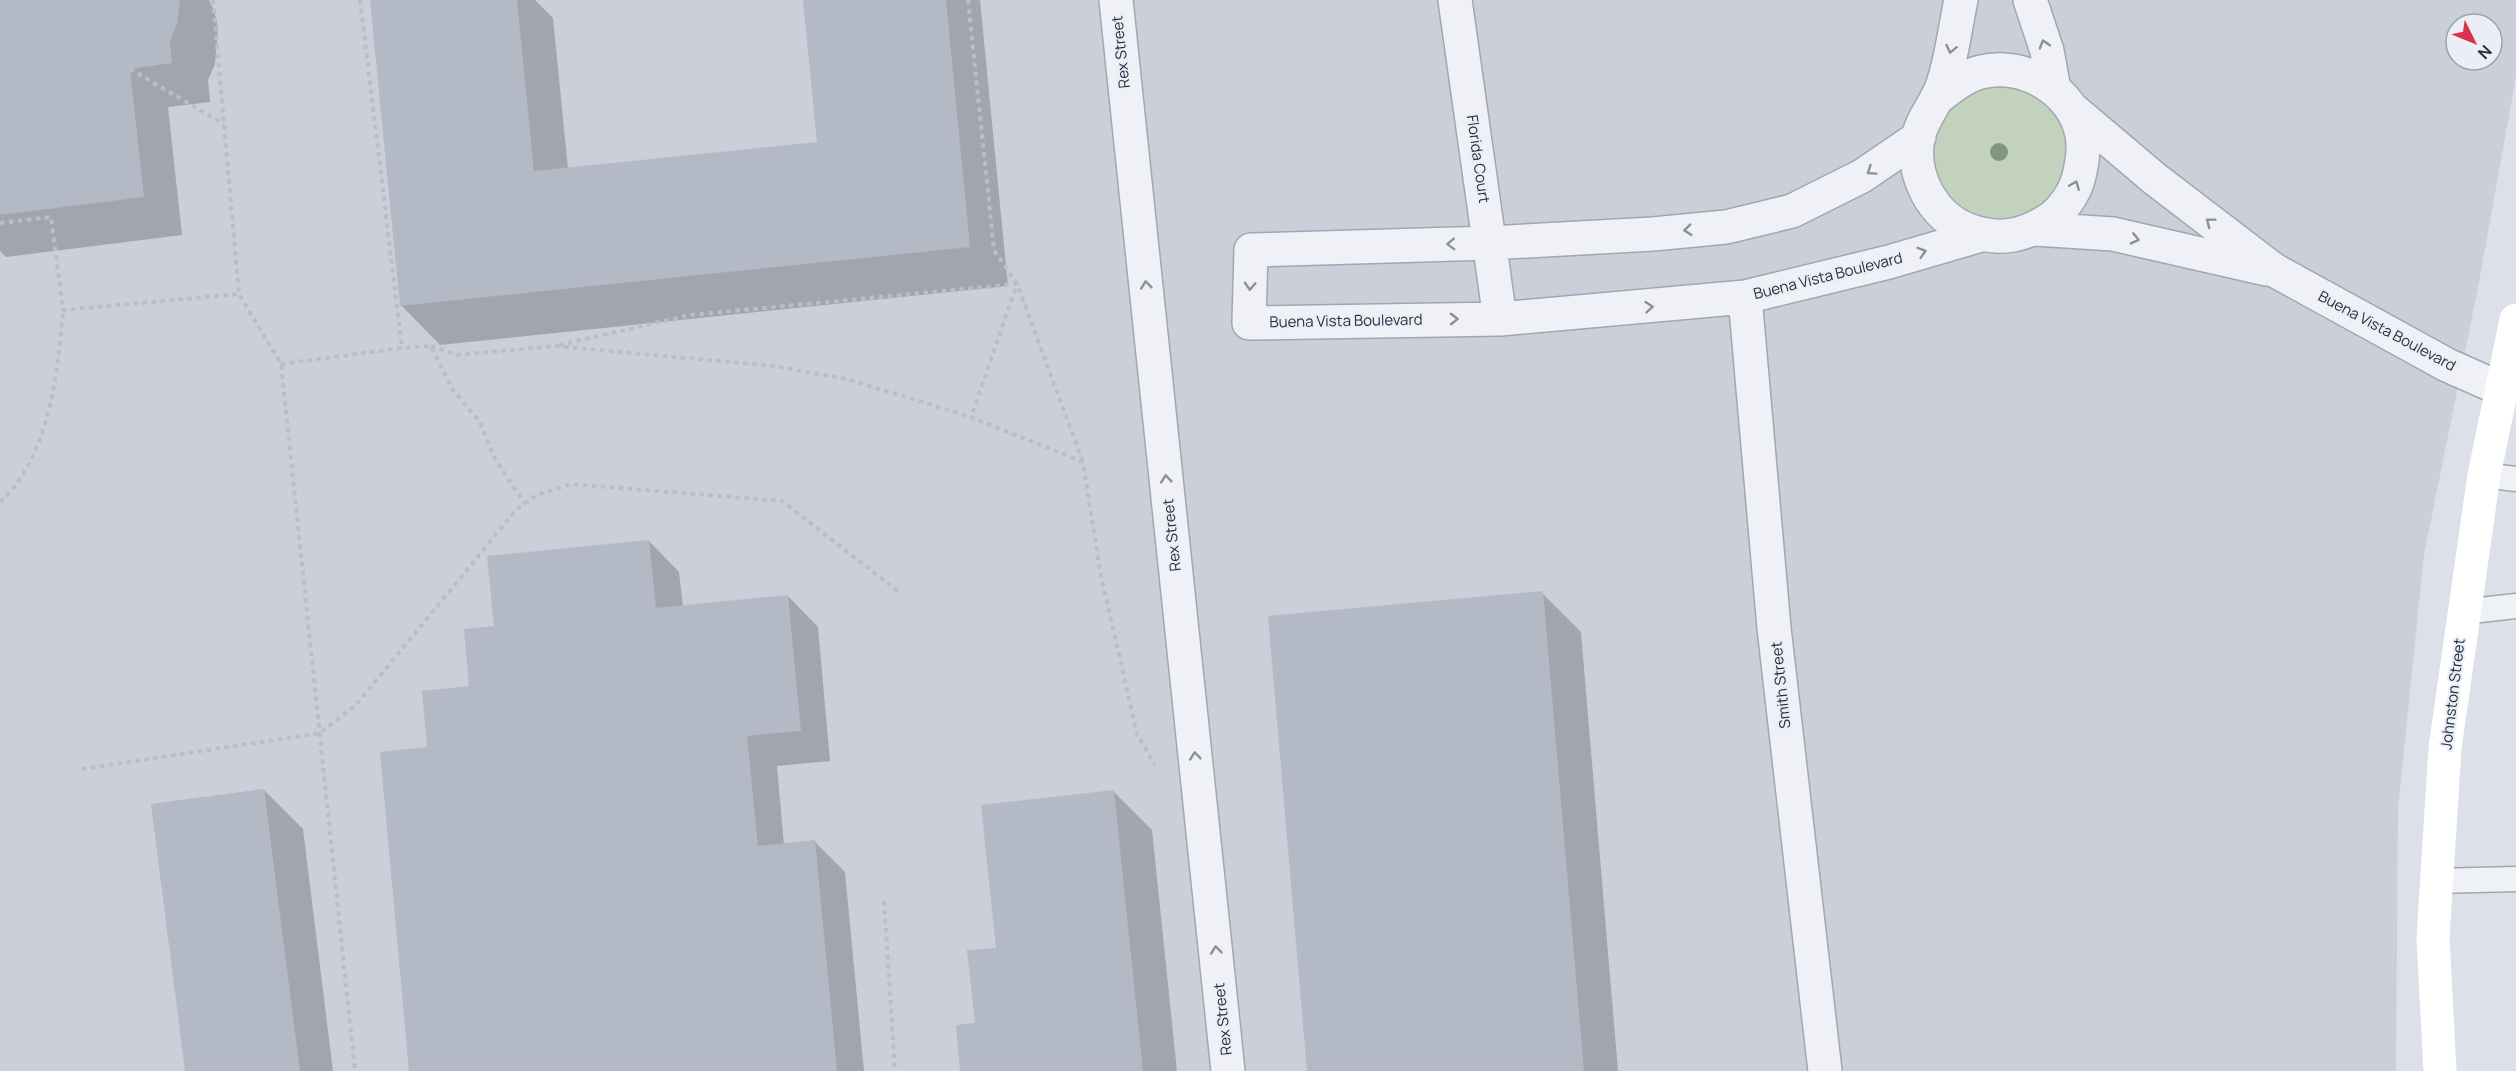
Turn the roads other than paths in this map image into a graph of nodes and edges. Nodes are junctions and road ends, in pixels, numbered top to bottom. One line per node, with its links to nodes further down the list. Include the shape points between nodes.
1 (1116, 0): 22 (street, Rex Street, one-way to 1)
2 (1455, 0): 10 (street, Florida Court)
3 (1961, 0): 5 (street, Buena Vista Boulevard, one-way to 5)
4 (2030, 0): 6 (street, Buena Vista Boulevard, one-way to 4)
5 (1939, 97): 6 (street, Buena Vista Boulevard, via 1958,81 1983,72 2008,70 2032,76); 7 (street, Buena Vista Boulevard)
6 (2063, 99): 8 (street, Buena Vista Boulevard, one-way to 6, via 2058,213 2075,190 2083,163 2082,134); 11 (street, Buena Vista Boulevard, one-way to 6, via 2155,179)
7 (1918, 137): 9 (street, Buena Vista Boulevard, via 1917,159 1923,185 1937,207 1957,225); 10 (street, Buena Vista Boulevard, one-way to 10, via 1862,177 1792,211 1705,229)
8 (2035, 229): 9 (street, Buena Vista Boulevard, via 2007,237); 11 (street, Buena Vista Boulevard, one-way to 11, via 2113,234)
9 (1981, 235): 12 (street, Buena Vista Boulevard, one-way to 9)
10 (1491, 243): 13 (street, Florida Court); 13 (street, Buena Vista Boulevard, one-way to 13, via 1251,250 1249,323)
11 (2274, 270): 15 (street, Buena Vista Boulevard, via 2447,365)
12 (1745, 297): 13 (street, Buena Vista Boulevard, one-way to 12); 23 (street, Smith Street, via 1774,628)
13 (1500, 319)
14 (2516, 321): 15 (main road, Johnston Street)
15 (2502, 388): 16 (main road, Johnston Street)
16 (2484, 475): 17 (lane); 19 (main road, Johnston Street)
17 (2516, 479)
18 (2516, 606): 19 (lane)
19 (2463, 612): 21 (main road, Johnston Street, via 2445,748)
20 (2516, 879): 21 (lane)
21 (2435, 881): 24 (main road, Johnston Street, via 2433,938)
22 (1228, 1071)
23 (1825, 1071)
24 (2440, 1071)

